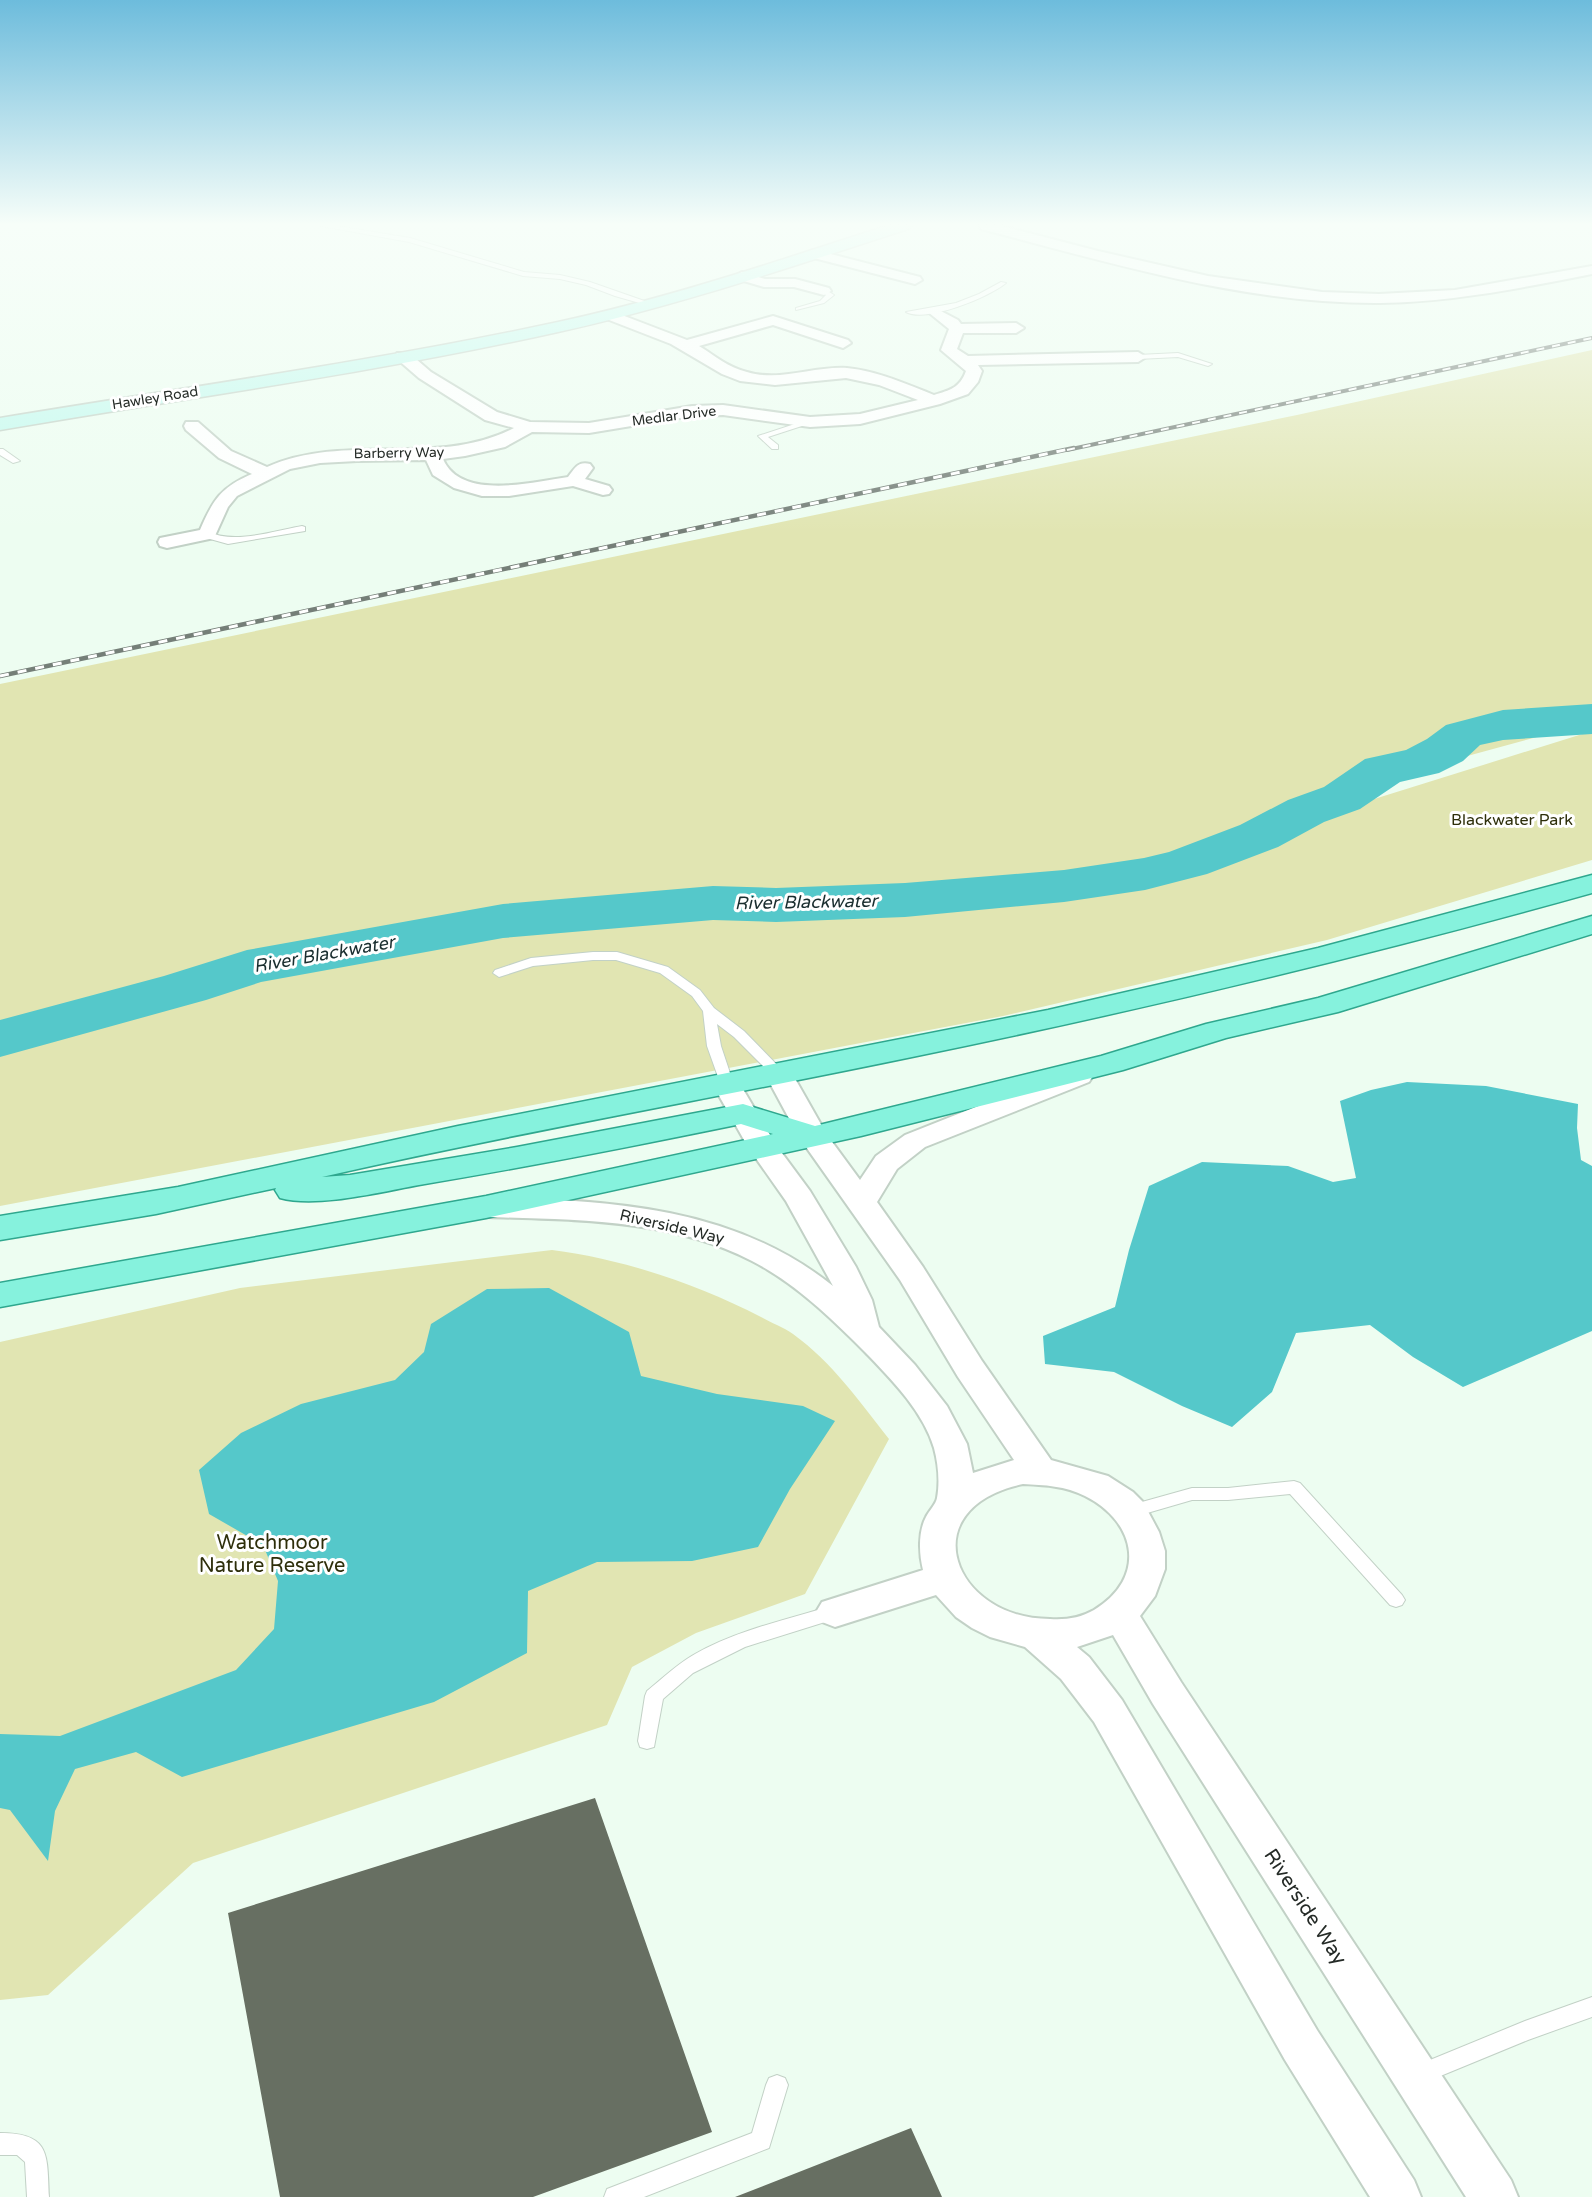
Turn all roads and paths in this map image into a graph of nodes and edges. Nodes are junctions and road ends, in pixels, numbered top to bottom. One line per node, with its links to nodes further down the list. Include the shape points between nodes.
1 (957, 328): 10 (street, via 950,350)
2 (547, 329): 8 (main road, Hawley Road)
3 (644, 329): 7 (street)
4 (743, 329): 7 (street)
5 (799, 329): 6 (street)
6 (843, 343)
7 (686, 345): 12 (street, via 725,370 754,379 855,374)
8 (403, 356): 14 (main road, Hawley Road); 16 (street, Medlar Drive, via 425,375 491,416)
9 (1138, 357): 10 (street); 11 (lane, via 1178,355)
10 (968, 361): 12 (street, Medlar Drive, via 974,371 966,387)
11 (1208, 364)
12 (934, 401): 13 (street, Medlar Drive, via 861,418)
13 (810, 422): 16 (street, Medlar Drive, via 723,410 692,411 589,428); 17 (lane, via 762,436)
14 (0, 424)
15 (192, 426): 21 (street, via 210,446)
16 (530, 427): 19 (street, Barberry Way, via 512,440)
17 (775, 447)
18 (0, 451): 20 (lane)
19 (432, 454): 21 (street, Barberry Way, via 345,454 302,460); 22 (street, via 439,471 482,491 509,491 579,474)
20 (16, 461)
21 (264, 472): 24 (street, Barberry Way, via 228,494)
22 (603, 490)
23 (303, 530): 24 (lane, via 228,541)
24 (207, 534): 25 (street)
25 (167, 542)
26 (1592, 884): 31 (main road, via 1488,915 1283,966 949,1041)
27 (1592, 926): 30 (main road)
28 (499, 973): 29 (lane, via 531,962 617,956 664,970 696,993)
29 (709, 1011): 31 (lane); 32 (lane, via 714,1046)
30 (1112, 1064): 34 (main road); 37 (street, via 915,1141 886,1162)
31 (779, 1074): 32 (main road); 34 (street)
32 (727, 1084): 33 (street, Riverside Way); 36 (main road)
33 (743, 1114): 34 (main road); 35 (street, Riverside Way); 36 (main road, via 350,1186)
34 (814, 1137): 35 (main road); 37 (street)
35 (763, 1147): 38 (main road); 41 (street, Riverside Way, via 840,1267 856,1300)
36 (175, 1198): 39 (main road)
37 (861, 1203): 42 (street)
38 (486, 1207): 40 (main road); 41 (street, Riverside Way, via 609,1213 706,1233 762,1253 819,1291)
39 (0, 1228)
40 (0, 1295)
41 (864, 1332): 43 (street, Riverside Way, via 916,1388 942,1429 954,1459)
42 (1040, 1471): 43 (street, via 1000,1475 970,1488); 44 (street, via 1079,1479 1107,1492)
43 (955, 1500): 45 (street, via 940,1524 938,1558)
44 (1130, 1512): 46 (lane, via 1192,1494 1294,1487); 48 (street, via 1148,1548 1145,1583)
45 (945, 1578): 47 (street); 49 (street, via 957,1596 978,1613 1012,1629)
46 (1396, 1600)
47 (835, 1612): 50 (lane, via 762,1634 688,1667 654,1696)
48 (1120, 1615): 49 (street, via 1081,1631); 52 (street, Riverside Way)
49 (1036, 1634): 57 (street, via 1074,1668 1108,1711 1296,2034)
50 (647, 1741)
51 (1592, 2007): 52 (lane)
52 (1415, 2076): 58 (street, Riverside Way)
53 (777, 2085): 56 (lane, via 761,2140)
54 (0, 2144): 55 (lane, via 21,2144 36,2157)
55 (38, 2197)
56 (615, 2197)
57 (1397, 2197)
58 (1494, 2197)

